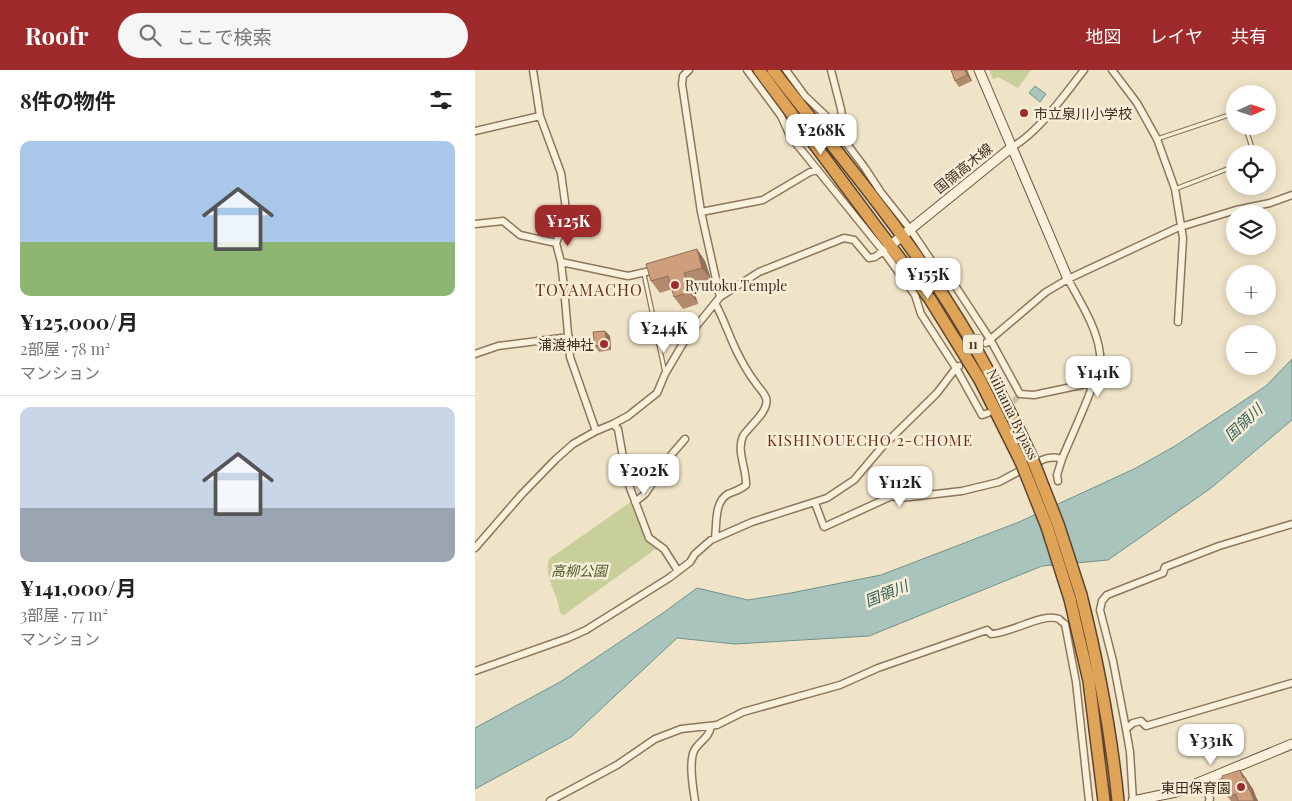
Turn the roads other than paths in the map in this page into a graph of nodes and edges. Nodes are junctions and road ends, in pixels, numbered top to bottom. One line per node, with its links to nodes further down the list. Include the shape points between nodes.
1 (533, 70): 11 (street)
2 (689, 70): 21 (street, via 683,76 682,84)
3 (747, 70): 18 (street, via 781,116 790,136)
4 (759, 70): 26 (highway, Niihama Bypass / 11)
5 (773, 70): 24 (highway, Niihama Bypass / 11)
6 (786, 70): 14 (street)
7 (831, 70): 14 (street, via 843,125)
8 (979, 70): 16 (main road, 国領高木線)
9 (1084, 70): 16 (street, via 1024,141)
10 (1112, 70): 15 (street, via 1137,103)
11 (540, 116): 13 (street); 25 (street, via 561,173 567,216)
12 (1226, 116): 15 (lane)
13 (475, 131)
14 (836, 131): 24 (street)
15 (1157, 139): 19 (street)
16 (1012, 147): 24 (main road, 国領高木線); 32 (main road)
17 (1226, 169): 19 (lane)
18 (818, 170): 21 (street, via 763,200); 26 (street)
19 (1175, 189): 23 (street)
20 (1292, 195): 23 (street)
21 (701, 212): 27 (street)
22 (475, 224): 25 (street, via 503,221 520,235)
23 (1182, 227): 32 (street); 35 (street)
24 (906, 233): 26 (main road, 国領高木線); 37 (street, via 937,269 952,281); 47 (highway, Niihama Bypass / 11, via 991,375)
25 (556, 243): 29 (street)
26 (888, 248): 33 (street, via 869,258 854,240 844,238 759,272); 39 (street, via 915,295 921,314); 47 (highway, Niihama Bypass / 11, via 930,299)
27 (710, 254): 28 (street); 33 (street)
28 (701, 256)
29 (561, 262): 31 (street, via 628,276); 36 (street)
30 (664, 268): 31 (street)
31 (644, 274): 40 (lane)
32 (1068, 279): 37 (street, via 1046,292); 41 (street, via 1099,347 1100,361)
33 (720, 297): 34 (street)
34 (715, 303): 40 (street, via 685,340); 52 (street, via 737,352 766,398 759,418 743,436 741,455 746,486 726,495 719,505)
35 (1178, 322)
36 (569, 337): 38 (street, via 498,346); 44 (street, via 570,357)
37 (988, 341): 41 (street, via 1020,394 1034,395 1086,384)
38 (475, 354)
39 (958, 367): 42 (street, via 982,415); 50 (street, via 854,480)
40 (665, 374): 43 (street, via 657,393)
41 (1091, 387): 46 (street)
42 (988, 413)
43 (613, 424): 44 (street); 49 (street, via 618,429 627,480)
44 (595, 431): 53 (street, via 556,459)
45 (685, 439): 49 (street, via 645,494)
46 (1062, 459): 48 (street); 50 (street, via 1056,456 1043,459 999,482 962,491 901,498 892,496 825,527)
47 (1027, 460): 55 (highway, Niihama Bypass / 11, bridge, via 1058,524)
48 (1058, 481)
49 (635, 502): 54 (street, via 649,538 664,549)
50 (815, 503): 52 (street, via 752,522)
51 (1292, 524): 59 (street, via 1219,546 1165,567 1163,573 1107,595 1102,601 1100,610)
52 (715, 538): 54 (street)
53 (475, 548)
54 (678, 571): 56 (street, via 586,630)
55 (1075, 597): 65 (highway, Niihama Bypass / 11); 66 (highway, Niihama Bypass / 11, via 1103,690)
56 (475, 671)
57 (1292, 683): 59 (street, via 1146,726 1141,721)
58 (711, 726): 62 (street, via 681,729 655,739 617,765); 63 (street, via 710,732 692,754); 64 (street, via 743,712 840,685 878,668 987,630 991,634 1000,634 1044,619 1058,619 1065,624 1076,682)
59 (1127, 729): 67 (street)
60 (1292, 744): 61 (main road)
61 (1203, 782): 67 (main road, via 1176,792); 68 (street)
62 (550, 801)
63 (695, 801)
64 (1089, 801)
65 (1104, 801)
66 (1118, 801)
67 (1133, 801)
68 (1209, 801)

